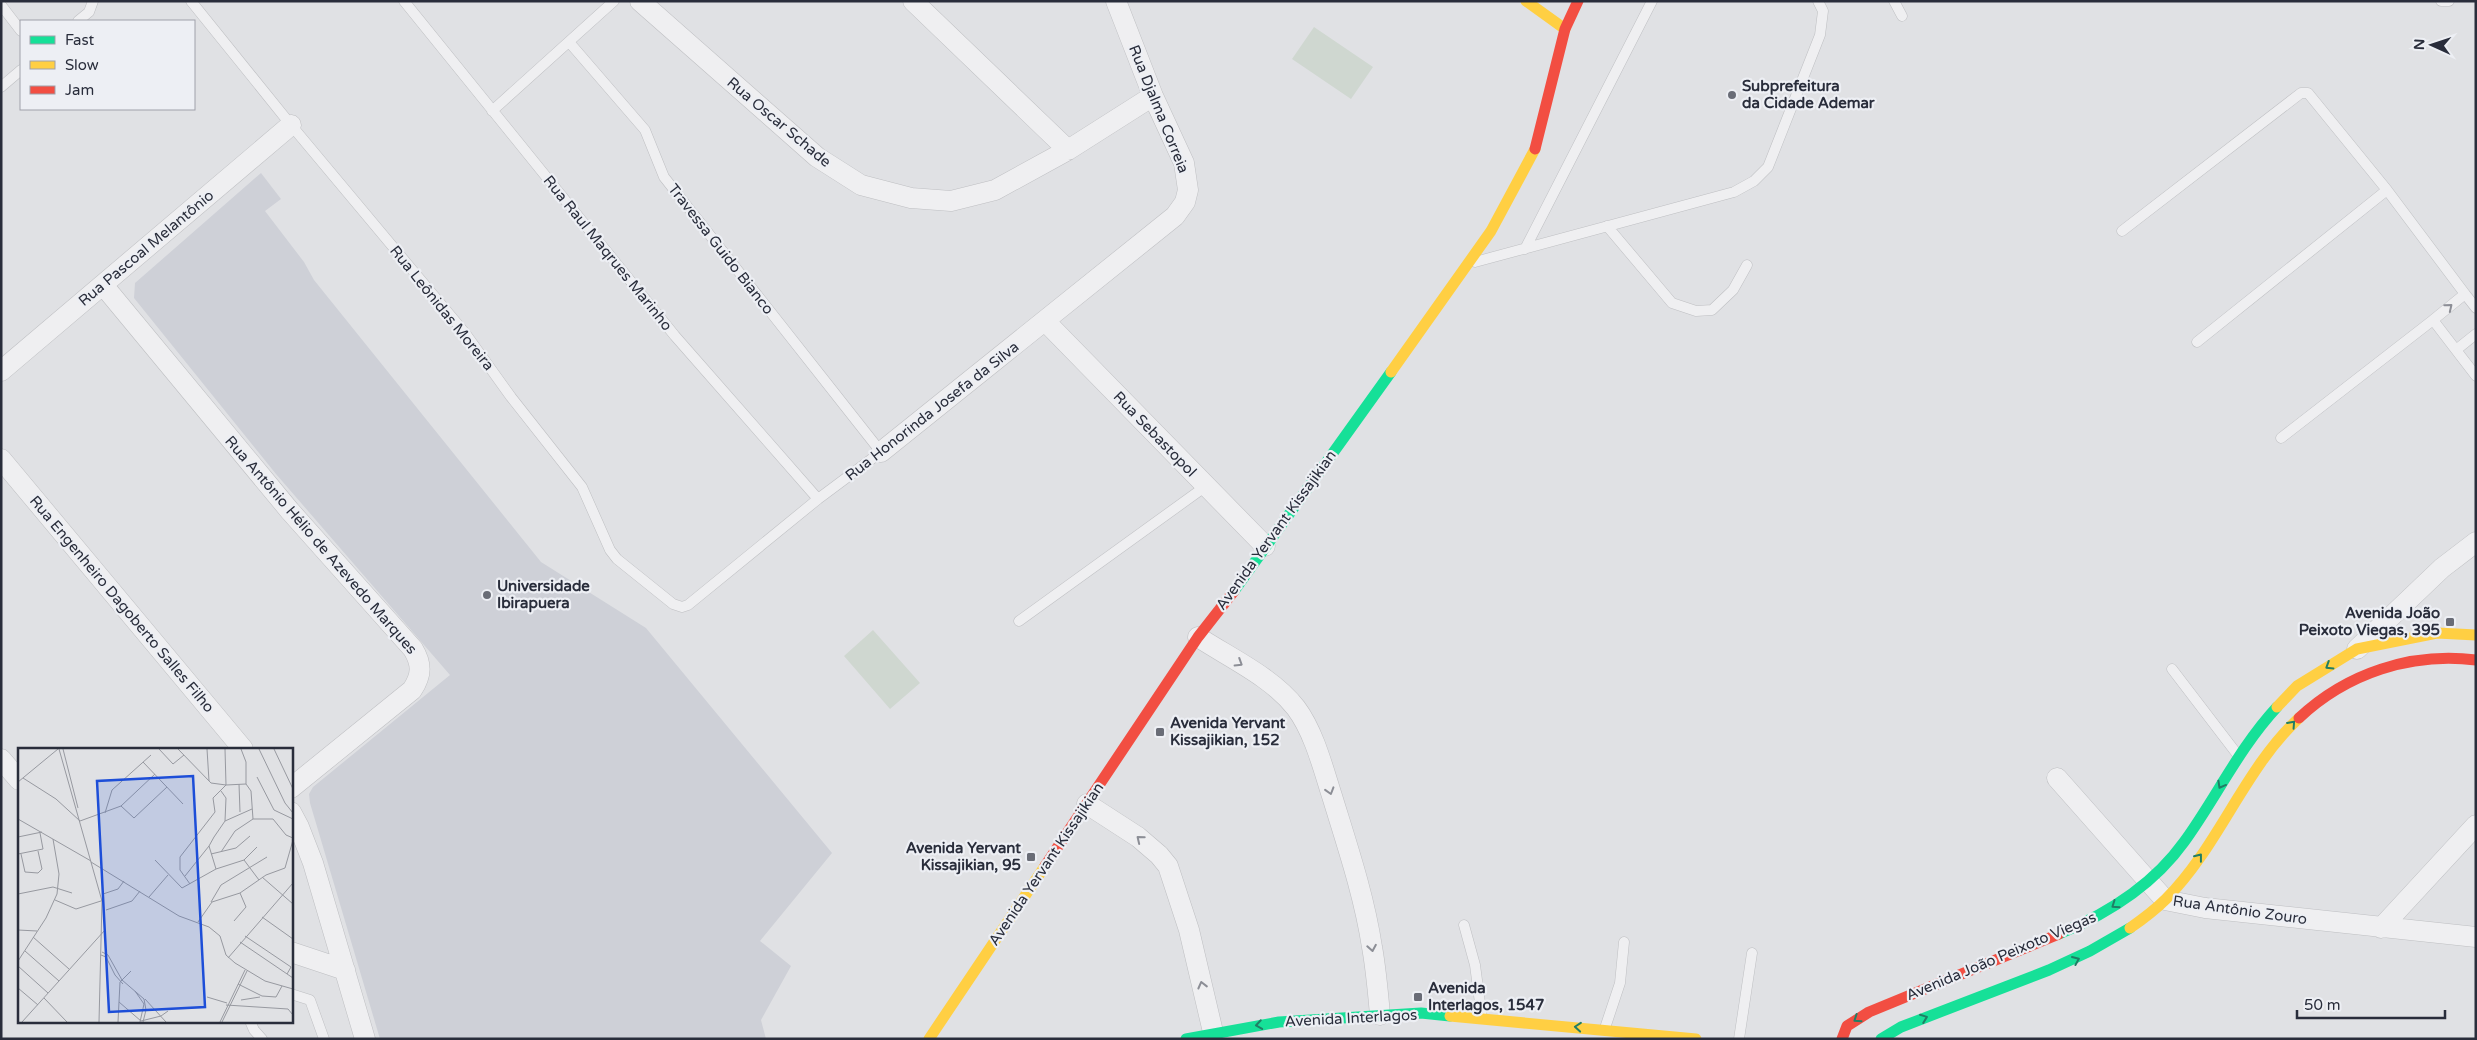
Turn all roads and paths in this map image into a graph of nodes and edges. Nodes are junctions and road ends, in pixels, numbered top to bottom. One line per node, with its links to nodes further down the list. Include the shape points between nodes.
1 (93, 1): 17 (lane, via 89,12)
2 (192, 1): 25 (lane, Rua Leônidas Moreira)
3 (404, 1): 24 (lane, Rua Raul Maqrues Marinho)
4 (614, 1): 20 (lane)
5 (640, 1): 26 (street, Rua Oscar Schade, via 817,157 861,185 911,198 951,201 995,190)
6 (913, 1): 26 (street)
7 (1116, 1): 23 (street, Rua Djalma Correia)
8 (1526, 1): 18 (main road)
9 (1578, 1): 18 (main road, Avenida Yervant Kissajikian)
10 (1652, 1): 31 (lane)
11 (1818, 1): 29 (lane, via 1823,11 1820,35 1768,167 1754,181 1734,192)
12 (1894, 1): 16 (lane)
13 (2441, 1): 14 (lane)
14 (2449, 1)
15 (1, 5): 19 (lane)
16 (1902, 16)
17 (79, 20)
18 (1565, 29): 32 (main road, Avenida Yervant Kissajikian, via 1535,148 1491,231)
19 (20, 30)
20 (570, 42): 24 (lane); 45 (lane, Travessa Guido Bianco, via 645,130 664,177)
21 (20, 71): 22 (lane)
22 (1, 87)
23 (1153, 96): 26 (street, Rua Oscar Schade); 28 (street, Rua Djalma Correia, via 1184,163 1188,179 1185,202)
24 (492, 111): 48 (lane, Rua Raul Maqrues Marinho, via 675,336)
25 (291, 125): 34 (street, Rua Pascoal Melantônio); 51 (lane, Rua Leônidas Moreira, via 466,333 511,397 582,487 617,559 673,604 682,607)
26 (1068, 150)
27 (2387, 190): 30 (lane, via 2312,96 2304,92); 35 (lane); 40 (lane)
28 (1175, 216): 38 (street, Rua Honorinda Josefa da Silva)
29 (1607, 226): 31 (lane); 33 (lane, via 1672,303 1696,311 1712,310 1733,290)
30 (2122, 231)
31 (1525, 249): 32 (lane)
32 (1467, 264): 50 (main road, Avenida Yervant Kissajikian)
33 (1747, 265)
34 (104, 285): 42 (street, Rua Pascoal Melantônio); 63 (street, Rua Antônio Hélio de Azevedo Marques, via 290,511 419,659 419,680 412,690)
35 (2464, 294): 36 (lane); 37 (lane, one-way to 35)
36 (2476, 308)
37 (2433, 320): 41 (lane); 44 (lane)
38 (1045, 321): 45 (street, Rua Honorinda Josefa da Silva); 47 (street, Rua Sebastopol)
39 (2476, 334): 41 (lane)
40 (2197, 342)
41 (2456, 350): 43 (lane)
42 (1, 371)
43 (2476, 376)
44 (2281, 438)
45 (881, 452): 48 (lane, Rua Honorinda Josefa da Silva)
46 (1, 460): 58 (street, Rua Engenheiro Dagoberto Salles Filho)
47 (1206, 486): 50 (street, Rua Sebastopol); 52 (lane)
48 (818, 500): 51 (lane, Rua Honorinda Josefa da Silva)
49 (2476, 542): 55 (street, via 2442,568)
50 (1266, 546): 54 (main road, Avenida Yervant Kissajikian)
51 (688, 604)
52 (1019, 621)
53 (2476, 635): 55 (main road, Avenida João Peixoto Viegas, via 2437,633)
54 (1198, 637): 64 (main road, Avenida Yervant Kissajikian); 77 (street, one-way to 77, via 1284,696 1297,710 1308,730 1353,865 1372,946)
55 (2357, 649): 59 (main road, Avenida João Peixoto Viegas, one-way to 59, via 2297,686)
56 (2476, 660): 68 (main road, Avenida João Peixoto Viegas, one-way to 56, via 2204,852 2267,751 2299,717 2329,692 2364,674 2410,660)
57 (2172, 669): 59 (lane)
58 (242, 748)
59 (2238, 755): 67 (main road, Avenida João Peixoto Viegas, one-way to 67, via 2183,844)
60 (1, 759): 62 (street)
61 (2057, 778): 67 (street, Rua Antônio Zouro)
62 (18, 779)
63 (292, 787)
64 (1087, 804): 81 (street, one-way to 64, via 1189,930 1168,866 1138,837); 87 (main road, Avenida Yervant Kissajikian)
65 (292, 814): 75 (street, via 313,863)
66 (2476, 825): 70 (street)
67 (2148, 882): 68 (street, Rua Antônio Zouro); 91 (main road, Avenida João Peixoto Viegas, one-way to 91, via 2105,912 2064,932 1869,1012 1847,1026)
68 (2165, 900): 70 (street, Rua Antônio Zouro, via 2205,908); 92 (main road, Avenida João Peixoto Viegas, one-way to 68, via 1900,1027 2085,956 2120,935)
69 (1464, 926): 78 (lane, via 1475,965)
70 (2381, 928): 71 (street, Rua Antônio Zouro)
71 (2476, 937)
72 (1624, 942): 82 (lane, via 1620,983)
73 (292, 952): 75 (street)
74 (1752, 953): 90 (lane)
75 (345, 970): 86 (street)
76 (292, 994): 83 (lane, via 310,1000)
77 (1380, 1015): 78 (main road, Avenida Interlagos, via 1421,1013); 80 (main road, Avenida Interlagos)
78 (1482, 1019): 82 (main road, Avenida Interlagos, one-way to 78)
79 (250, 1022): 84 (lane)
80 (1281, 1030): 81 (main road, Avenida Interlagos, one-way to 81)
81 (1214, 1032): 88 (main road, Avenida Interlagos)
82 (1608, 1034): 89 (main road, Avenida Interlagos)
83 (324, 1038): 85 (lane)
84 (262, 1039)
85 (314, 1039)
86 (365, 1039)
87 (929, 1039)
88 (1186, 1039)
89 (1696, 1039)
90 (1739, 1039)
91 (1842, 1039)
92 (1881, 1039)

